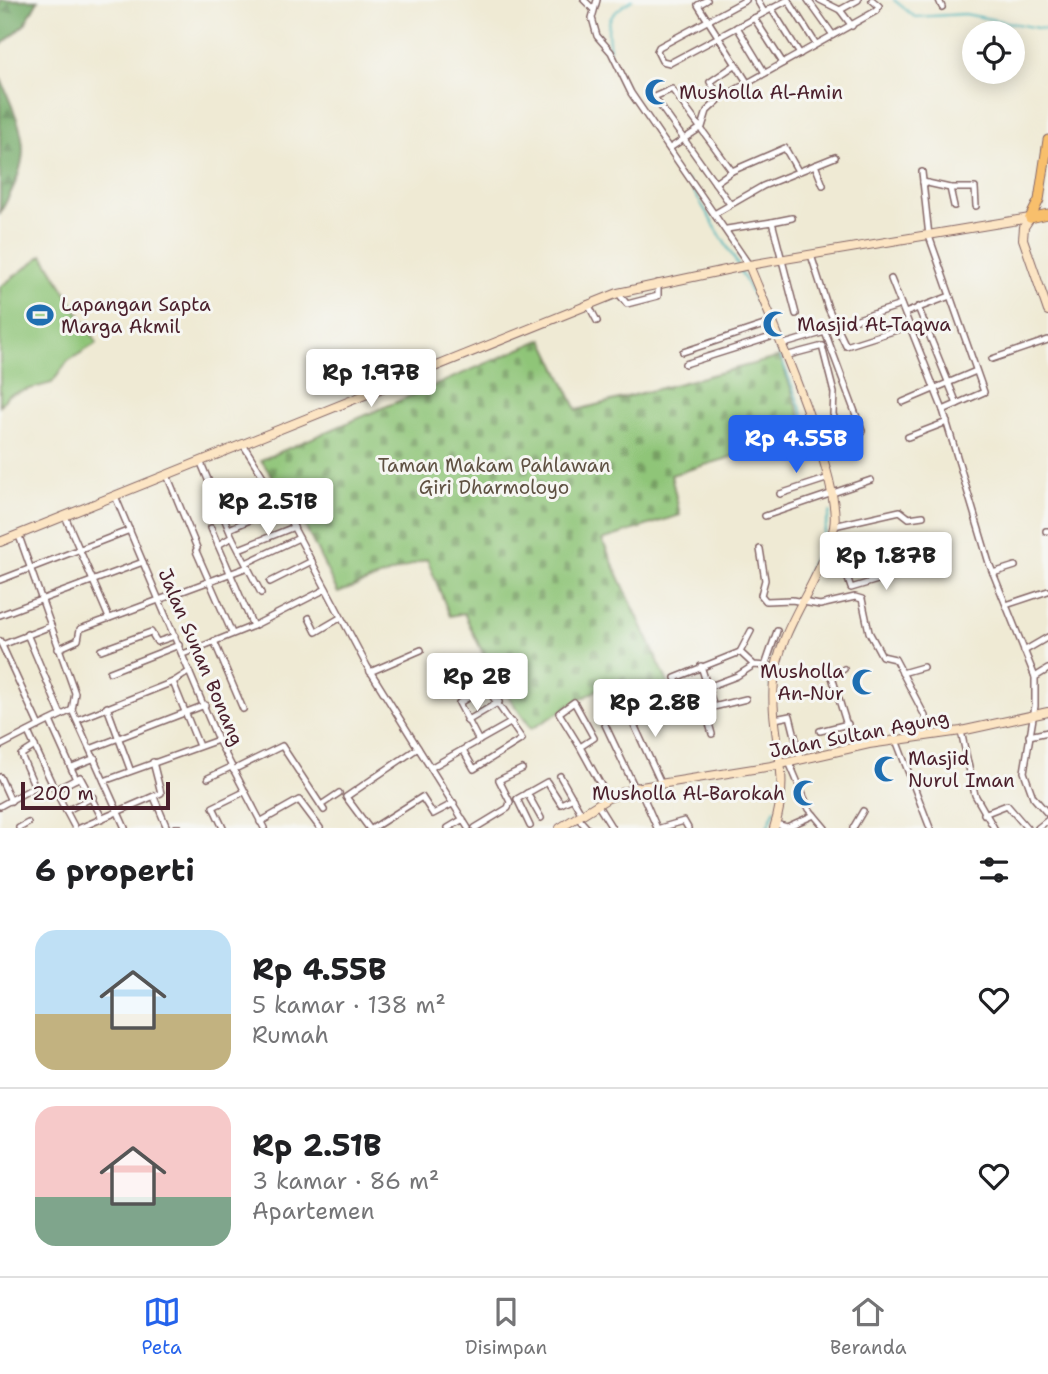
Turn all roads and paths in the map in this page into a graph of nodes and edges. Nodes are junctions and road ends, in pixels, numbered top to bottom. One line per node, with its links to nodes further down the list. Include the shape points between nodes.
1 (584, 0): 12 (street)
2 (597, 0): 12 (street)
3 (707, 0): 16 (street, via 698,5)
4 (746, 0): 16 (street)
5 (757, 0): 13 (street)
6 (808, 0): 19 (street)
7 (820, 0): 14 (street)
8 (858, 0): 14 (street)
9 (872, 0): 17 (street, via 878,9)
10 (939, 0): 11 (street)
11 (942, 7)
12 (593, 9): 31 (street, via 594,32)
13 (767, 10): 15 (street); 21 (street, via 788,0); 22 (street)
14 (840, 10): 17 (street)
15 (754, 18): 18 (street); 23 (street)
16 (707, 21): 20 (street); 20 (street, via 661,46 658,54 667,64)
17 (852, 26): 19 (street)
18 (737, 27): 20 (street); 25 (street)
19 (833, 36): 21 (street)
20 (716, 37): 24 (street)
21 (816, 44): 22 (street)
22 (800, 54): 23 (street)
23 (783, 63): 25 (street)
24 (735, 65): 26 (street); 27 (street, via 711,81)
25 (765, 73): 26 (street)
26 (747, 82): 27 (street)
27 (721, 98): 28 (street, via 707,111)
28 (699, 128): 29 (street); 29 (street, via 672,89 655,97); 34 (street)
29 (682, 139): 31 (street); 38 (street)
30 (1048, 140): 47 (main road, via 1039,200)
31 (670, 148): 44 (street)
32 (835, 157): 33 (street)
33 (815, 165): 35 (street); 39 (street)
34 (732, 171): 35 (street, via 786,148); 38 (street)
35 (798, 171): 41 (street)
36 (922, 172): 37 (street)
37 (923, 181): 40 (street); 50 (street)
38 (715, 183): 41 (street)
39 (823, 185)
40 (950, 188): 42 (street); 43 (street, via 974,187)
41 (730, 204): 44 (street)
42 (954, 206)
43 (976, 206)
44 (716, 214): 49 (street)
45 (1048, 214): 47 (main road)
46 (792, 218): 48 (street)
47 (1030, 218): 50 (main road); 61 (main road, via 1023,239)
48 (772, 222): 49 (street); 52 (street)
49 (727, 229): 53 (street)
50 (929, 236): 51 (main road); 57 (street)
51 (811, 255): 52 (main road); 66 (street)
52 (781, 260): 53 (main road); 63 (street)
53 (745, 266): 55 (main road); 65 (main road)
54 (891, 279): 59 (street)
55 (658, 282): 56 (main road); 56 (street, via 654,299 628,304)
56 (618, 293): 58 (main road)
57 (950, 296): 60 (street); 77 (street)
58 (588, 304): 64 (street); 86 (main road)
59 (901, 304): 62 (street); 66 (street)
60 (918, 307): 62 (street); 78 (street)
61 (1047, 307)
62 (905, 313): 67 (street)
63 (796, 314)
64 (597, 321)
65 (769, 324): 68 (main road); 73 (street)
66 (836, 326): 67 (street, via 849,347)
67 (909, 327): 79 (street)
68 (772, 337): 70 (main road); 76 (street)
69 (1048, 340): 75 (street)
70 (781, 345): 71 (street, via 825,331); 74 (main road)
71 (830, 345): 72 (street); 85 (street, via 863,433)
72 (822, 346): 74 (street); 85 (street, via 834,393 833,414)
73 (684, 352)
74 (785, 356): 87 (main road)
75 (992, 359)
76 (685, 363)
77 (976, 371): 78 (street); 81 (street, via 984,393)
78 (946, 383): 79 (street); 81 (street)
79 (935, 388): 80 (street); 82 (street)
80 (903, 402)
81 (957, 404): 82 (street)
82 (943, 410): 83 (street)
83 (947, 422): 84 (street); 120 (street)
84 (908, 437)
85 (843, 443): 87 (street)
86 (244, 446): 88 (main road); 95 (street)
87 (820, 453): 90 (main road)
88 (201, 463): 89 (main road); 102 (street)
89 (167, 475): 94 (main road); 124 (street)
90 (825, 479): 92 (street); 93 (main road)
91 (871, 480): 93 (street)
92 (780, 494)
93 (829, 494): 97 (street); 99 (main road)
94 (116, 496): 96 (main road); 103 (street, Jalan Sunan Bonang)
95 (282, 506): 100 (street); 102 (street)
96 (65, 516): 104 (main road); 110 (street)
97 (765, 516)
98 (923, 516): 99 (street, via 909,518 900,511)
99 (834, 526): 116 (main road)
100 (294, 527): 106 (street); 109 (street)
101 (211, 528): 108 (street)
102 (229, 529): 105 (street)
103 (130, 530): 110 (street); 113 (street, Jalan Sunan Bonang)
104 (19, 536): 107 (main road); 118 (street)
105 (232, 537): 108 (street); 109 (street)
106 (299, 538): 112 (street); 114 (street)
107 (0, 542)
108 (218, 545): 119 (street)
109 (239, 549): 114 (street)
110 (80, 550): 118 (street); 122 (street)
111 (760, 550): 130 (street, via 765,580 761,597 771,602)
112 (312, 561): 123 (street); 125 (street)
113 (143, 562): 122 (street); 128 (street, Jalan Sunan Bonang)
114 (247, 565): 119 (street); 127 (street)
115 (1015, 565): 120 (street)
116 (818, 567): 117 (street); 130 (main road)
117 (844, 567): 117 (street, via 874,561 881,579 851,588)
118 (30, 569): 121 (street); 129 (street)
119 (230, 573): 124 (street); 137 (street)
120 (993, 573): 131 (street)
121 (0, 580)
122 (94, 581): 129 (street); 133 (street)
123 (270, 582)
124 (209, 583): 128 (street); 140 (street)
125 (326, 589): 135 (street); 137 (street)
126 (1048, 591): 131 (street)
127 (261, 593)
128 (160, 598): 133 (street); 142 (street, Jalan Sunan Bonang)
129 (42, 601): 132 (street); 136 (street)
130 (800, 601): 155 (main road); 162 (street, via 820,605 862,599 869,632 881,654 894,658)
131 (1006, 606): 150 (street)
132 (0, 615)
133 (109, 618): 147 (street, via 78,630 78,640)
134 (309, 618): 135 (street, via 316,632)
135 (340, 618): 161 (street)
136 (51, 626): 141 (street); 147 (street)
137 (253, 626): 140 (street)
138 (751, 631): 151 (street)
139 (778, 631): 155 (street)
140 (232, 633): 144 (street)
141 (27, 634): 145 (street); 179 (street)
142 (175, 636): 146 (street, Jalan Sunan Bonang); 148 (street, via 157,642 151,632)
143 (1048, 637): 150 (street)
144 (214, 641): 152 (street); 172 (street)
145 (1, 643): 187 (street)
146 (179, 645): 152 (street, Jalan Sunan Bonang); 160 (street)
147 (58, 649): 173 (street, via 75,693)
148 (101, 650)
149 (421, 650): 161 (street)
150 (1024, 651): 163 (street)
151 (740, 652): 153 (street); 154 (street)
152 (183, 654): 159 (street, Jalan Sunan Bonang)
153 (754, 665): 155 (street); 165 (street)
154 (701, 666): 165 (street); 165 (street, via 675,677 680,693 687,695)
155 (771, 667): 182 (main road)
156 (923, 667): 162 (street)
157 (844, 669): 186 (street, via 832,677)
158 (1048, 669): 163 (street)
159 (190, 671): 164 (street); 168 (street, Jalan Sunan Bonang)
160 (110, 672)
161 (370, 672): 203 (street)
162 (902, 673): 193 (street, via 925,716)
163 (1035, 677): 180 (street)
164 (173, 682): 170 (street); 176 (street)
165 (709, 686): 171 (street)
166 (746, 699): 171 (street)
167 (499, 702): 184 (street); 184 (street, via 486,687 460,701); 185 (street)
168 (205, 705): 176 (street); 196 (street, Jalan Sunan Bonang)
169 (625, 705): 221 (street)
170 (107, 707): 181 (street); 195 (street)
171 (714, 707): 174 (street)
172 (243, 709)
173 (72, 710): 179 (street); 181 (street)
174 (705, 710): 177 (street); 192 (street)
175 (1048, 712): 180 (main road, Jalan Sultan Agung)
176 (185, 713): 195 (street); 201 (street)
177 (689, 713)
178 (600, 714): 222 (street)
179 (61, 715): 183 (street)
180 (1032, 716): 189 (main road, Jalan Sultan Agung); 194 (street)
181 (77, 719): 205 (street)
182 (775, 719): 208 (street, via 789,715); 210 (main road)
183 (50, 720): 187 (street); 212 (street)
184 (467, 721): 198 (street)
185 (512, 722): 198 (street); 206 (street, via 521,741 474,769)
186 (848, 724): 188 (street); 204 (street)
187 (39, 726): 190 (street)
188 (820, 731)
189 (961, 731): 193 (main road, Jalan Sultan Agung); 238 (street, via 975,795)
190 (28, 732): 199 (street); 200 (street)
191 (1048, 732): 194 (street)
192 (712, 734)
193 (927, 735): 197 (main road, Jalan Sultan Agung)
194 (1029, 736): 239 (street, via 1026,784)
195 (118, 738): 205 (street); 214 (street)
196 (218, 740): 201 (street); 213 (street, Jalan Sunan Bonang)
197 (896, 740): 204 (main road, Jalan Sultan Agung); 269 (street)
198 (479, 741): 206 (street)
199 (0, 746)
200 (35, 746): 223 (street); 231 (street, via 21,755 35,787)
201 (199, 746): 209 (street)
202 (580, 747): 202 (street, via 559,713 573,702 594,737); 229 (street)
203 (418, 748): 211 (street); 258 (street, via 346,797)
204 (854, 748): 208 (main road, Jalan Sultan Agung)
205 (90, 749): 207 (street)
206 (463, 750): 211 (street)
207 (95, 758): 212 (street); 220 (street)
208 (801, 760): 210 (main road, Jalan Sultan Agung)
209 (153, 762): 214 (street); 228 (street, via 163,790)
210 (780, 764): 221 (main road, Jalan Sultan Agung); 241 (street); 249 (main road, via 784,785)
211 (432, 767): 232 (street)
212 (72, 768): 219 (street)
213 (232, 768): 218 (street); 224 (street, Jalan Sunan Bonang); 225 (street, via 282,746 322,808)
214 (130, 769): 220 (street)
215 (522, 769): 261 (street, via 499,780 508,807)
216 (560, 776): 230 (street)
217 (0, 777): 231 (street)
218 (208, 778)
219 (76, 779): 223 (street); 227 (street, via 82,779)
220 (104, 781): 237 (street)
221 (661, 783): 222 (main road, Jalan Sultan Agung)
222 (637, 787): 229 (main road, Jalan Sultan Agung); 265 (street)
223 (55, 790): 235 (street)
224 (244, 792): 247 (street, Jalan Sunan Bonang); 257 (street, via 213,807)
225 (339, 793)
226 (527, 793): 230 (street, via 547,782 561,804); 243 (street); 248 (street, via 516,801)
227 (93, 797): 235 (street); 242 (street)
228 (154, 797): 237 (street); 256 (street)
229 (608, 798): 233 (main road, Jalan Sultan Agung)
230 (573, 799): 240 (street)
231 (11, 801): 234 (street)
232 (454, 803): 244 (street); 258 (street, via 433,814 422,797)
233 (597, 804): 240 (main road, Jalan Sultan Agung); 264 (street)
234 (0, 806)
235 (66, 811): 253 (street)
236 (863, 811): 268 (street)
237 (117, 812): 242 (street); 255 (street)
238 (984, 814): 270 (street); 271 (street, via 1007,805)
239 (1048, 814)
240 (579, 815): 262 (main road, Jalan Sultan Agung); 263 (street)
241 (814, 816): 249 (street, via 787,827); 267 (street)
242 (102, 818): 254 (street)
243 (541, 818)
244 (463, 819): 259 (street); 260 (street)
245 (1048, 820): 272 (street)
246 (28, 823): 252 (street)
247 (262, 825): 250 (street, via 299,800)
248 (530, 826)
249 (775, 826)
250 (317, 827)
251 (671, 827): 265 (street); 266 (street, via 685,821)
252 (19, 828)
253 (75, 828)
254 (80, 828)
255 (125, 828)
256 (167, 828)
257 (223, 828)
258 (371, 828)
259 (448, 828)
260 (468, 828)
261 (475, 828)
262 (560, 828)
263 (587, 828)
264 (612, 828)
265 (659, 828)
266 (688, 828)
267 (825, 828)
268 (853, 828)
269 (930, 828)
270 (994, 828)
271 (1027, 828)
272 (1038, 828)

